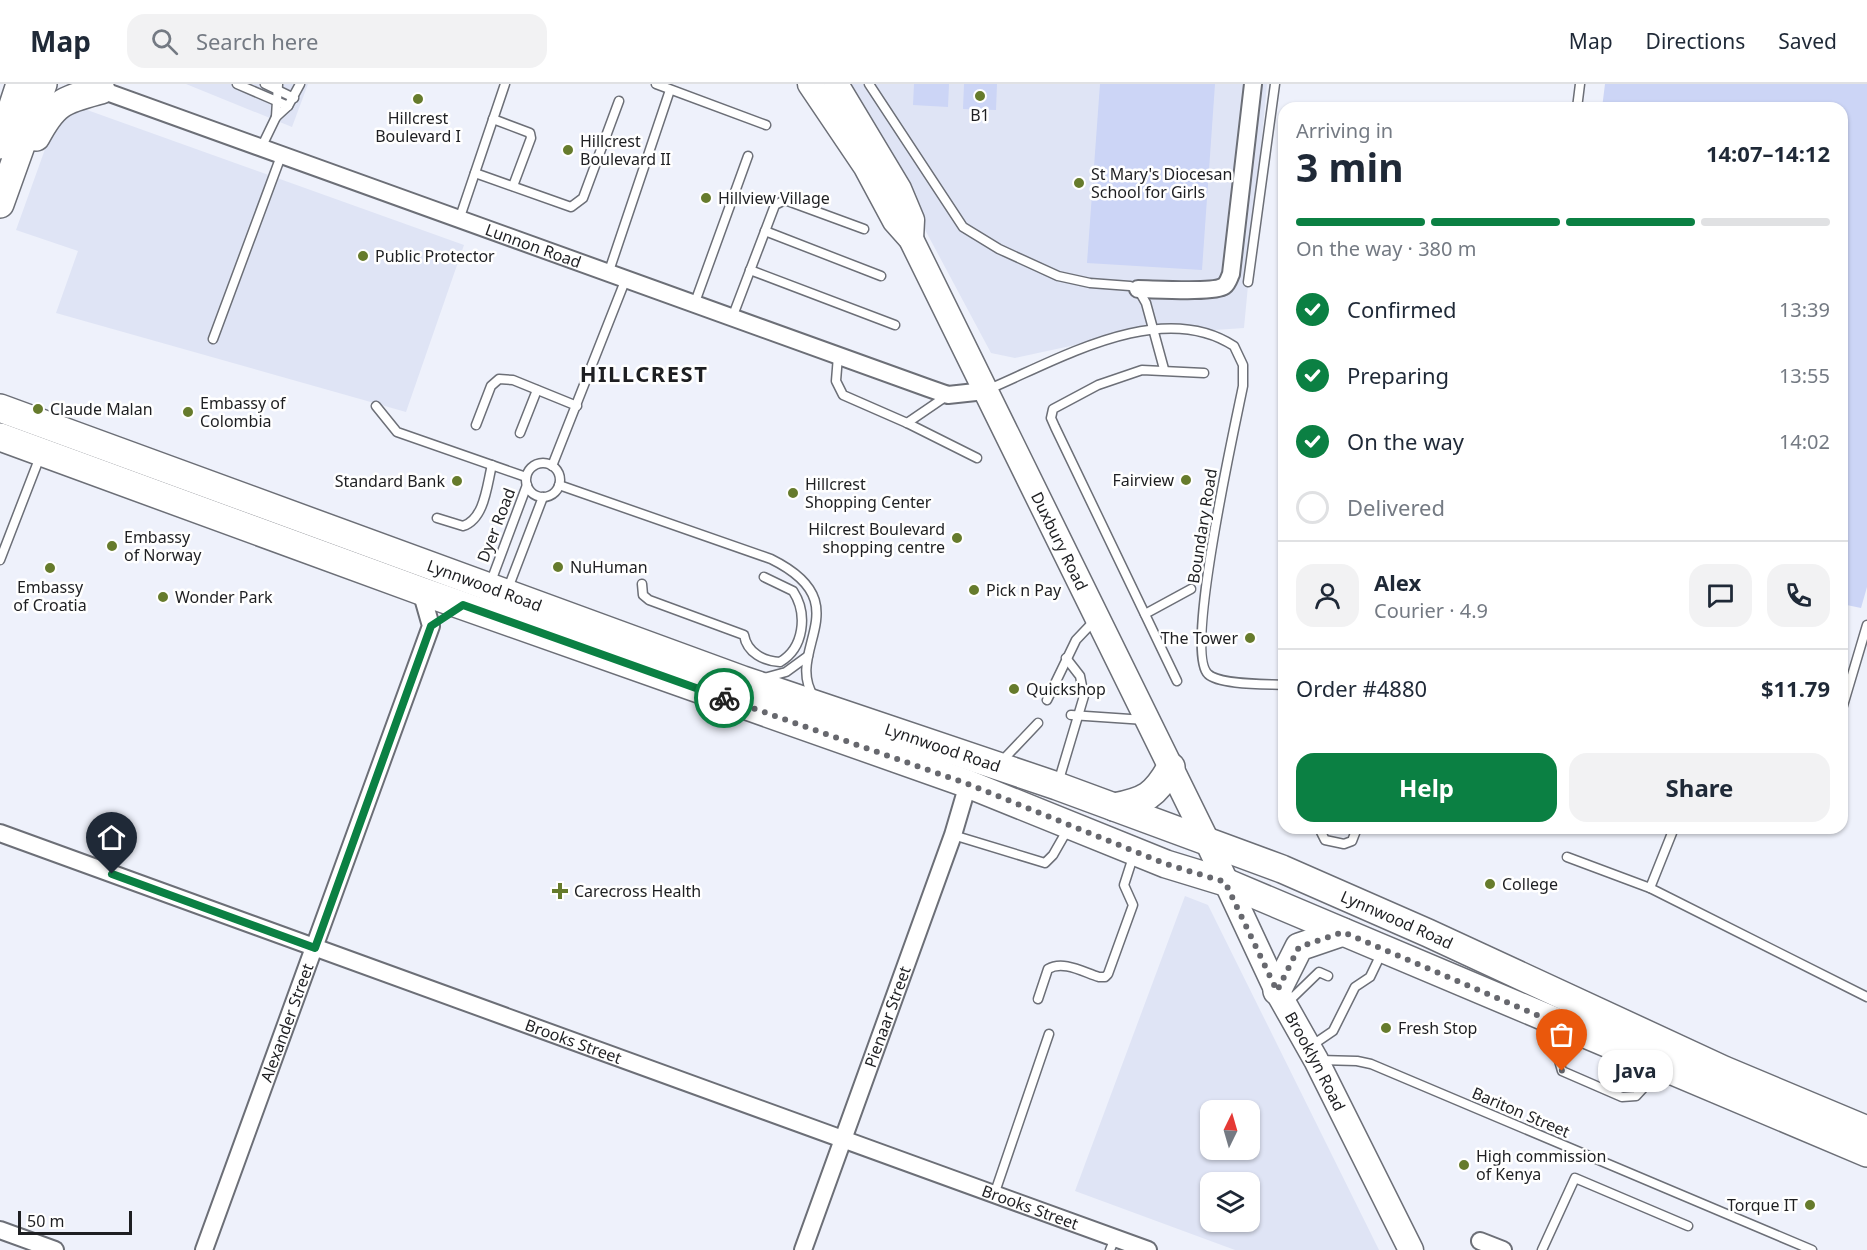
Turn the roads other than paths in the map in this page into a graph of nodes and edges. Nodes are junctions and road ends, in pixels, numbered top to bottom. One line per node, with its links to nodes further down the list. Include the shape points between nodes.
1 (20, 84): 26 (main road)
2 (38, 84): 26 (main road)
3 (43, 84): 26 (main road)
4 (237, 84): 19 (lane)
5 (265, 84): 16 (lane)
6 (300, 84): 18 (lane)
7 (505, 84): 24 (lane)
8 (656, 84): 17 (lane)
9 (810, 84): 36 (main road, Duxbury Road, via 866,167 895,221)
10 (836, 84): 36 (main road, Duxbury Road, via 899,189 912,220)
11 (869, 84): 42 (lane, via 953,216 970,232 1058,276)
12 (1253, 84): 42 (street, via 1227,282 1219,288 1203,290)
13 (1275, 84): 41 (lane)
14 (1580, 84): 21 (lane)
15 (93, 86): 26 (main road, via 56,106 25,155); 27 (street, Lunnon Road)
16 (277, 87): 18 (lane); 19 (lane)
17 (670, 90): 25 (lane); 38 (lane)
18 (294, 98): 22 (lane)
19 (276, 100): 22 (lane); 23 (lane)
20 (618, 101): 31 (lane, via 583,198 577,204 571,207)
21 (1578, 102)
22 (288, 106): 23 (lane)
23 (276, 117): 27 (lane)
24 (493, 119): 30 (lane); 31 (lane, via 530,133 530,144)
25 (766, 125)
26 (6, 148): 32 (main road)
27 (261, 148): 28 (street, Lunnon Road)
28 (281, 156): 33 (street, Lunnon Road); 47 (lane)
29 (748, 156): 43 (lane)
30 (475, 173): 31 (lane); 33 (lane)
31 (513, 186)
32 (0, 204)
33 (459, 220): 38 (street, Lunnon Road)
34 (864, 229): 35 (lane, via 785,200 775,205)
35 (765, 231): 37 (lane); 39 (lane)
36 (911, 239): 52 (main road, Duxbury Road)
37 (750, 270): 44 (lane); 45 (lane)
38 (608, 274): 40 (street, Lunnon Road)
39 (881, 276)
40 (625, 281): 43 (street, Lunnon Road); 55 (lane)
41 (1248, 282)
42 (1138, 289): 46 (lane)
43 (694, 305): 44 (street, Lunnon Road)
44 (732, 319): 48 (street, Lunnon Road)
45 (895, 325)
46 (1152, 329): 49 (lane); 52 (lane, via 1112,338); 83 (lane, Boundary Road, via 1199,331 1234,346 1240,354 1244,374 1213,536 1201,661 1213,677)
47 (213, 339)
48 (838, 356): 53 (street, Lunnon Road); 57 (lane, via 836,381 843,395)
49 (1164, 369): 50 (lane); 75 (lane, via 1118,376 1052,412 1055,427)
50 (1204, 373)
51 (537, 390): 55 (lane); 58 (lane, via 513,380 499,380 491,386); 59 (lane)
52 (986, 391): 53 (street, Lunnon Road); 76 (main road, Duxbury Road)
53 (948, 395): 57 (lane)
54 (376, 406): 63 (lane, via 397,432)
55 (577, 406): 64 (lane)
56 (0, 408): 74 (main road, Lynnwood Road)
57 (907, 423): 62 (lane)
58 (476, 424)
59 (520, 433)
60 (0, 437): 61 (main road, Lynnwood Road)
61 (42, 452): 69 (lane); 73 (main road, Lynnwood Road)
62 (976, 458)
63 (492, 465): 65 (lane); 68 (lane, via 485,496 472,522 463,526)
64 (552, 466): 65 (lane, Dyer Road, via 537,464 530,469); 66 (lane)
65 (526, 481): 67 (lane, Dyer Road, via 535,495); 74 (lane, Dyer Road)
66 (559, 485): 67 (lane, Dyer Road, via 553,493); 79 (lane, via 789,568 807,586 816,611 815,636)
67 (543, 496): 74 (lane, Dyer Road)
68 (437, 518)
69 (0, 560)
70 (764, 577): 71 (lane, via 785,585 796,596 801,614 801,634 793,652 780,662 755,654 748,648 744,635 649,600 643,595)
71 (642, 585)
72 (1191, 589): 75 (lane)
73 (421, 591): 74 (main road, Lynnwood Road); 78 (street)
74 (490, 601): 78 (street); 81 (main road, Lynnwood Road); 93 (main road, Lynnwood Road)
75 (1145, 614): 82 (lane)
76 (1097, 617): 80 (lane, via 1083,630); 88 (main road, Duxbury Road)
77 (1867, 625): 84 (lane)
78 (431, 626): 108 (street, Alexander Street)
79 (808, 656): 81 (lane, via 773,677); 86 (lane, via 807,684)
80 (1066, 658): 85 (lane); 87 (lane, via 1084,688)
81 (743, 680): 86 (main road, Lynnwood Road)
82 (1177, 681)
83 (1278, 684)
84 (1848, 689)
85 (1047, 700)
86 (819, 705): 90 (main road, Lynnwood Road)
87 (1075, 715): 88 (lane); 94 (lane)
88 (1148, 720): 92 (main road, Duxbury Road)
89 (1038, 723): 91 (lane)
90 (929, 743): 91 (main road, Lynnwood Road); 93 (main road, via 939,755 967,770)
91 (998, 766): 94 (main road, Lynnwood Road)
92 (1171, 767): 95 (main road, via 1149,796 1140,802); 102 (main road, Duxbury Road)
93 (968, 784): 96 (main road, Lynnwood Road); 101 (street, Pienaar Street)
94 (1057, 786): 95 (main road, Lynnwood Road)
95 (1114, 807): 102 (main road, Lynnwood Road)
96 (1071, 825): 101 (lane, via 1045,863); 103 (main road, Lynnwood Road)
97 (0, 833): 108 (street, Brooks Street)
98 (1322, 834): 99 (lane, via 1325,840 1344,844 1352,841)
99 (1355, 834)
100 (1672, 834): 106 (lane)
101 (953, 835): 119 (street, Pienaar Street)
102 (1208, 841): 105 (main road, Brooklyn Road); 118 (main road, Lynnwood Road, via 1428,933 1724,1070)
103 (1135, 851): 105 (main road, Lynnwood Road); 113 (lane, via 1124,885 1133,905 1108,974 1105,977 1054,966 1048,969)
104 (1567, 857): 106 (lane)
105 (1225, 882): 107 (main road, Lynnwood Road); 111 (main road, Brooklyn Road)
106 (1650, 888): 112 (lane)
107 (1343, 932): 109 (main road, Lynnwood Road); 111 (main road, via 1299,947)
108 (315, 948): 119 (street, Brooks Street); 127 (street, Alexander Street)
109 (1383, 950): 114 (main road, Lynnwood Road); 116 (lane, via 1370,977 1354,986 1334,1031)
110 (1328, 976): 111 (lane, via 1319,972)
111 (1281, 998): 116 (main road, Brooklyn Road)
112 (1867, 998)
113 (1038, 999)
114 (1565, 1027): 117 (main road, Lynnwood Road); 117 (lane, via 1558,1057 1562,1071 1622,1097 1636,1096)
115 (1049, 1034): 121 (lane)
116 (1312, 1053): 130 (main road, Brooklyn Road); 133 (lane, Bariton Street, via 1371,1064)
117 (1662, 1068): 120 (main road, Lynnwood Road)
118 (1867, 1130)
119 (843, 1140): 121 (street, Brooks Street); 128 (street, Pienaar Street)
120 (1867, 1154)
121 (994, 1195): 125 (street, Brooks Street)
122 (1688, 1226): 132 (lane, via 1575,1178)
123 (0, 1230): 126 (street)
124 (1480, 1240): 131 (street)
125 (1112, 1244): 129 (street, Brooks Street)
126 (55, 1250)
127 (204, 1250)
128 (803, 1250)
129 (1148, 1250)
130 (1411, 1250)
131 (1503, 1250)
132 (1542, 1250)
133 (1812, 1250)

